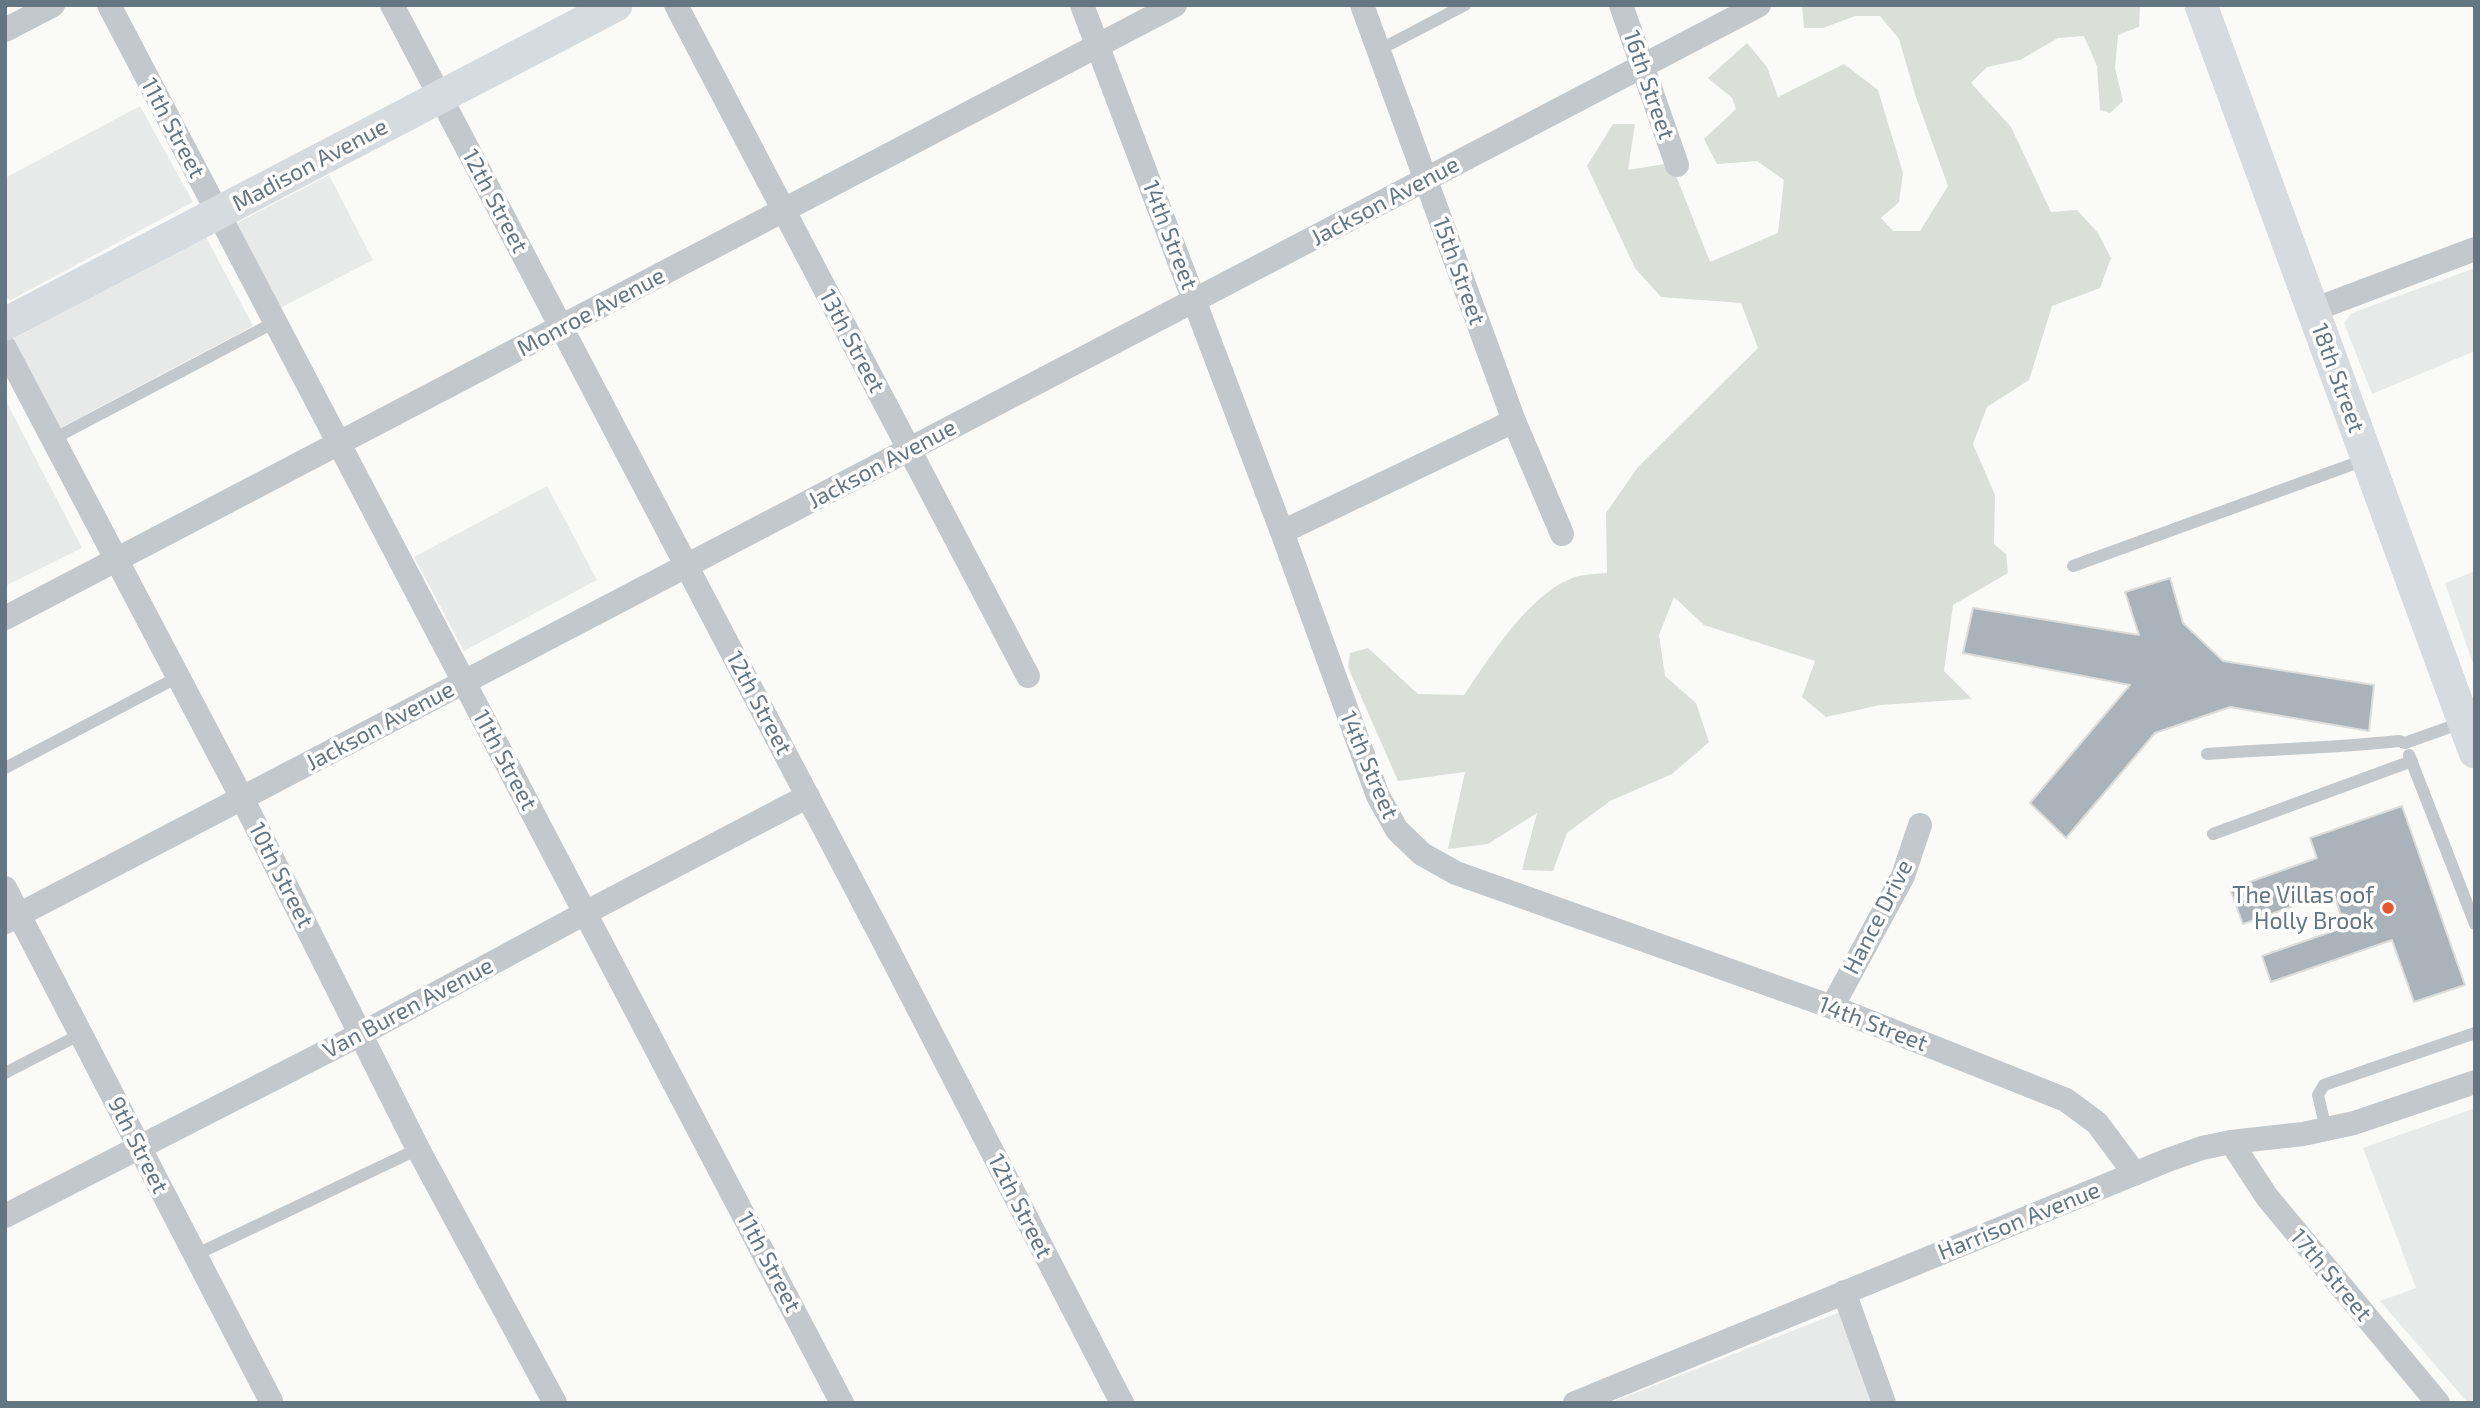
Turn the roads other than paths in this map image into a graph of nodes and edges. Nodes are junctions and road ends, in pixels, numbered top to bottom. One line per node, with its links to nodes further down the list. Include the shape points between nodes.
1 (53, 5): 13 (street)
2 (109, 5): 21 (street, 11th Street)
3 (392, 5): 17 (street, 12th Street)
4 (615, 5): 17 (main road, Madison Avenue)
5 (676, 5): 20 (street, 13th Street)
6 (1082, 5): 14 (street, 14th Street)
7 (1175, 5): 14 (street, Monroe Avenue)
8 (1362, 5): 15 (street, 15th Street)
9 (1465, 5): 15 (lane)
10 (1621, 5): 16 (street, 16th Street)
11 (1759, 5): 16 (street, Jackson Avenue)
12 (2201, 5): 24 (main road, 18th Street)
13 (5, 30)
14 (1098, 45): 20 (street, Monroe Avenue); 23 (street, 14th Street)
15 (1378, 50): 19 (street, 15th Street)
16 (1643, 66): 18 (street, 16th Street); 19 (street, Jackson Avenue)
17 (440, 97): 21 (main road, Madison Avenue); 27 (street, 12th Street)
18 (1677, 165)
19 (1425, 180): 23 (street, Jackson Avenue); 29 (street, 15th Street)
20 (784, 211): 27 (street, Monroe Avenue); 32 (street, 13th Street)
21 (218, 213): 25 (street, 11th Street); 26 (main road, Madison Avenue)
22 (2475, 250): 24 (street)
23 (1195, 300): 32 (street, Jackson Avenue); 34 (street, 14th Street)
24 (2313, 310): 33 (main road, 18th Street)
25 (275, 322): 30 (lane); 31 (street, 11th Street)
26 (5, 324)
27 (561, 327): 31 (street, Monroe Avenue); 37 (street, 12th Street)
28 (5, 348): 30 (street, 10th Street)
29 (1514, 421): 34 (street); 35 (street, 15th Street)
30 (53, 439): 36 (street, 10th Street)
31 (339, 444): 36 (street, Monroe Avenue); 42 (street, 11th Street)
32 (909, 450): 37 (street, Jackson Avenue); 40 (street, 13th Street)
33 (2368, 459): 38 (lane); 43 (main road, 18th Street)
34 (1282, 532): 56 (street, 14th Street, via 1378,796 1397,830 1422,855 1456,873)
35 (1562, 534)
36 (117, 560): 39 (street, Monroe Avenue); 41 (street, 10th Street)
37 (687, 566): 42 (street, Jackson Avenue); 48 (street, 12th Street)
38 (2073, 566)
39 (5, 618)
40 (1028, 676)
41 (178, 677): 47 (lane); 49 (street, 10th Street)
42 (464, 682): 49 (street, Jackson Avenue); 53 (street, 11th Street)
43 (2469, 737): 44 (lane)
44 (2405, 743): 45 (lane); 46 (lane)
45 (2207, 754)
46 (2412, 761): 51 (lane); 55 (lane)
47 (5, 768)
48 (808, 796): 53 (street, Van Buren Avenue); 73 (street, 12th Street)
49 (242, 799): 54 (street, Jackson Avenue); 58 (street, 10th Street)
50 (1920, 825): 56 (street, Hance Drive, via 1903,876)
51 (2213, 834)
52 (5, 888): 54 (street, 9th Street)
53 (585, 913): 58 (street, Van Buren Avenue); 72 (street, 11th Street)
54 (12, 919): 57 (street, 9th Street)
55 (2475, 924)
56 (1832, 1007): 66 (street, 14th Street, via 2066,1100 2097,1123)
57 (81, 1034): 60 (lane); 64 (street, 9th Street)
58 (361, 1034): 64 (street, Van Buren Avenue); 65 (street, 10th Street)
59 (2474, 1037): 62 (lane, via 2324,1085 2318,1095)
60 (5, 1073)
61 (2475, 1082): 62 (street, Harrison Avenue)
62 (2326, 1129): 63 (street, Harrison Avenue)
63 (2231, 1142): 66 (street, Harrison Avenue); 76 (street, 17th Street, via 2267,1197)
64 (139, 1146): 67 (street, Van Buren Avenue); 68 (street, 9th Street)
65 (418, 1149): 68 (lane); 71 (street, 10th Street)
66 (2135, 1174): 69 (street, Harrison Avenue)
67 (5, 1216)
68 (195, 1255): 70 (street, 9th Street)
69 (1844, 1292): 74 (street, Harrison Avenue); 75 (street)
70 (271, 1401)
71 (555, 1403)
72 (842, 1403)
73 (1122, 1403)
74 (1575, 1403)
75 (1884, 1403)
76 (2438, 1403)

